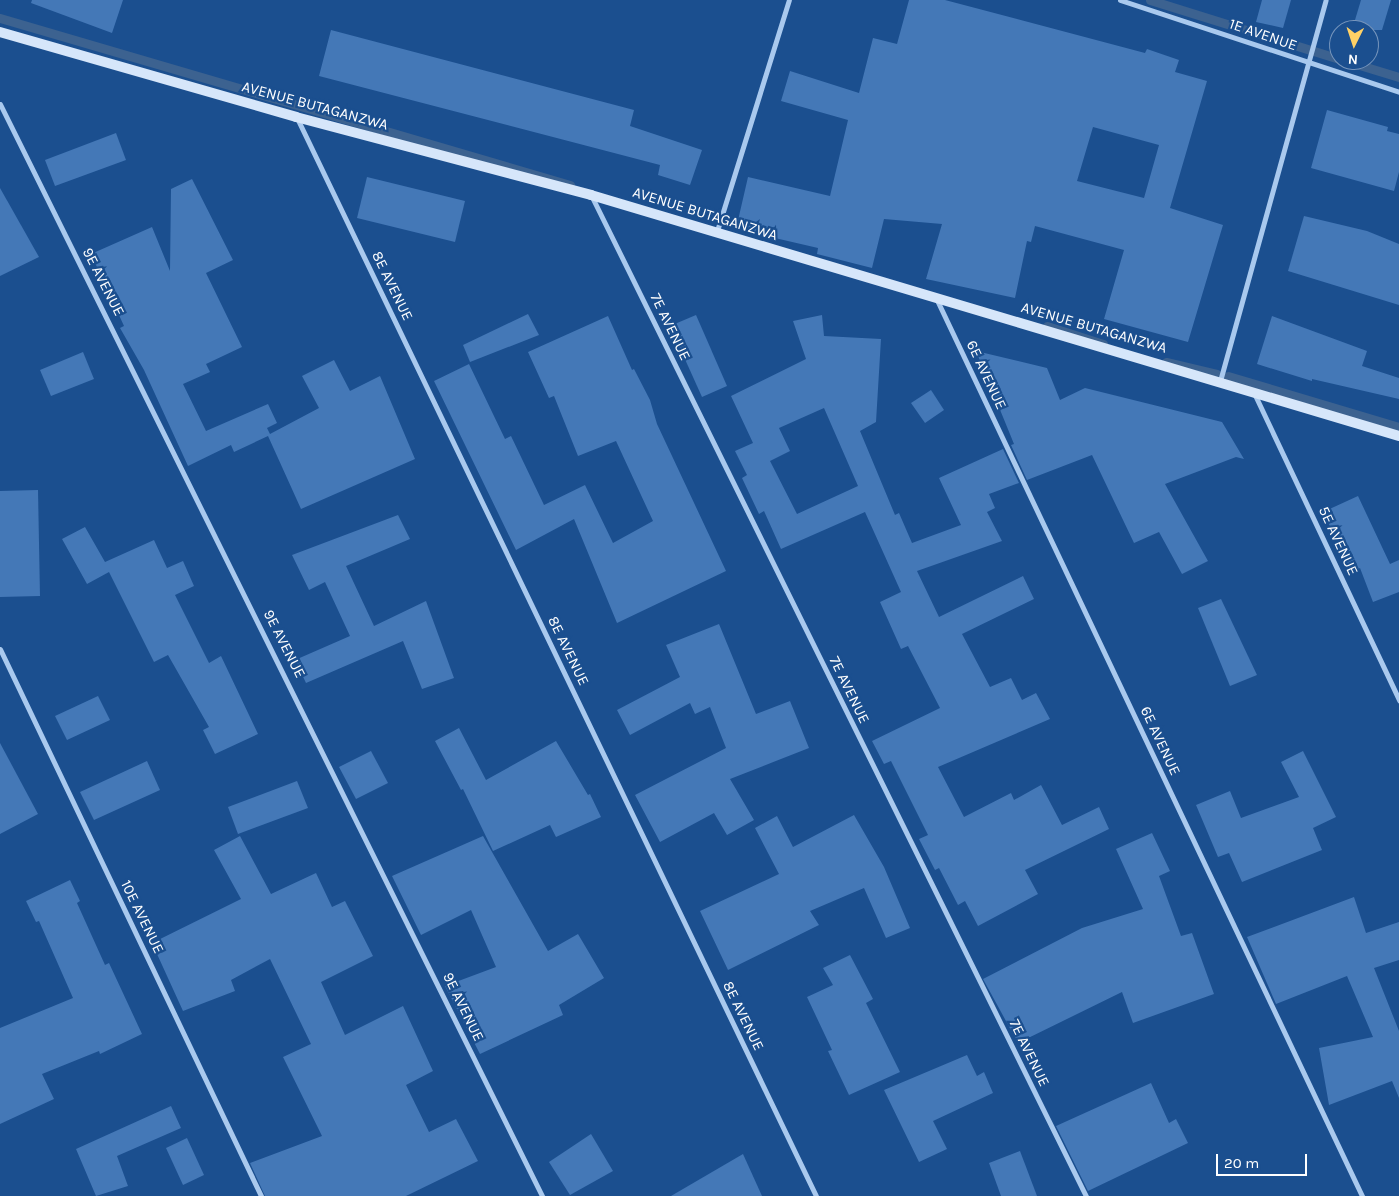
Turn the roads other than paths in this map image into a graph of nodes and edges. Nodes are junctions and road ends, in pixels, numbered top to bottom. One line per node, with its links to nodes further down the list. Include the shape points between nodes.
1 (789, 0): 10 (street)
2 (1120, 0): 5 (street, 1E AVENUE)
3 (1326, 0): 5 (street)
4 (0, 32): 8 (street, AVENUE BUTAGANZWA)
5 (1307, 62): 6 (street, 1E AVENUE); 12 (street)
6 (1399, 92)
7 (0, 104): 18 (street, 9E AVENUE)
8 (296, 117): 9 (street, AVENUE BUTAGANZWA); 19 (street, 8E AVENUE)
9 (591, 195): 10 (street, AVENUE BUTAGANZWA); 20 (street, 7E AVENUE)
10 (716, 234): 11 (street, AVENUE BUTAGANZWA)
11 (935, 297): 12 (street, AVENUE BUTAGANZWA); 21 (street, 6E AVENUE)
12 (1220, 381): 13 (street, AVENUE BUTAGANZWA)
13 (1254, 393): 14 (street, AVENUE BUTAGANZWA); 16 (street, 5E AVENUE)
14 (1399, 436)
15 (0, 649): 17 (street, 10E AVENUE)
16 (1399, 700)
17 (261, 1196)
18 (542, 1196)
19 (816, 1196)
20 (1086, 1196)
21 (1362, 1196)

